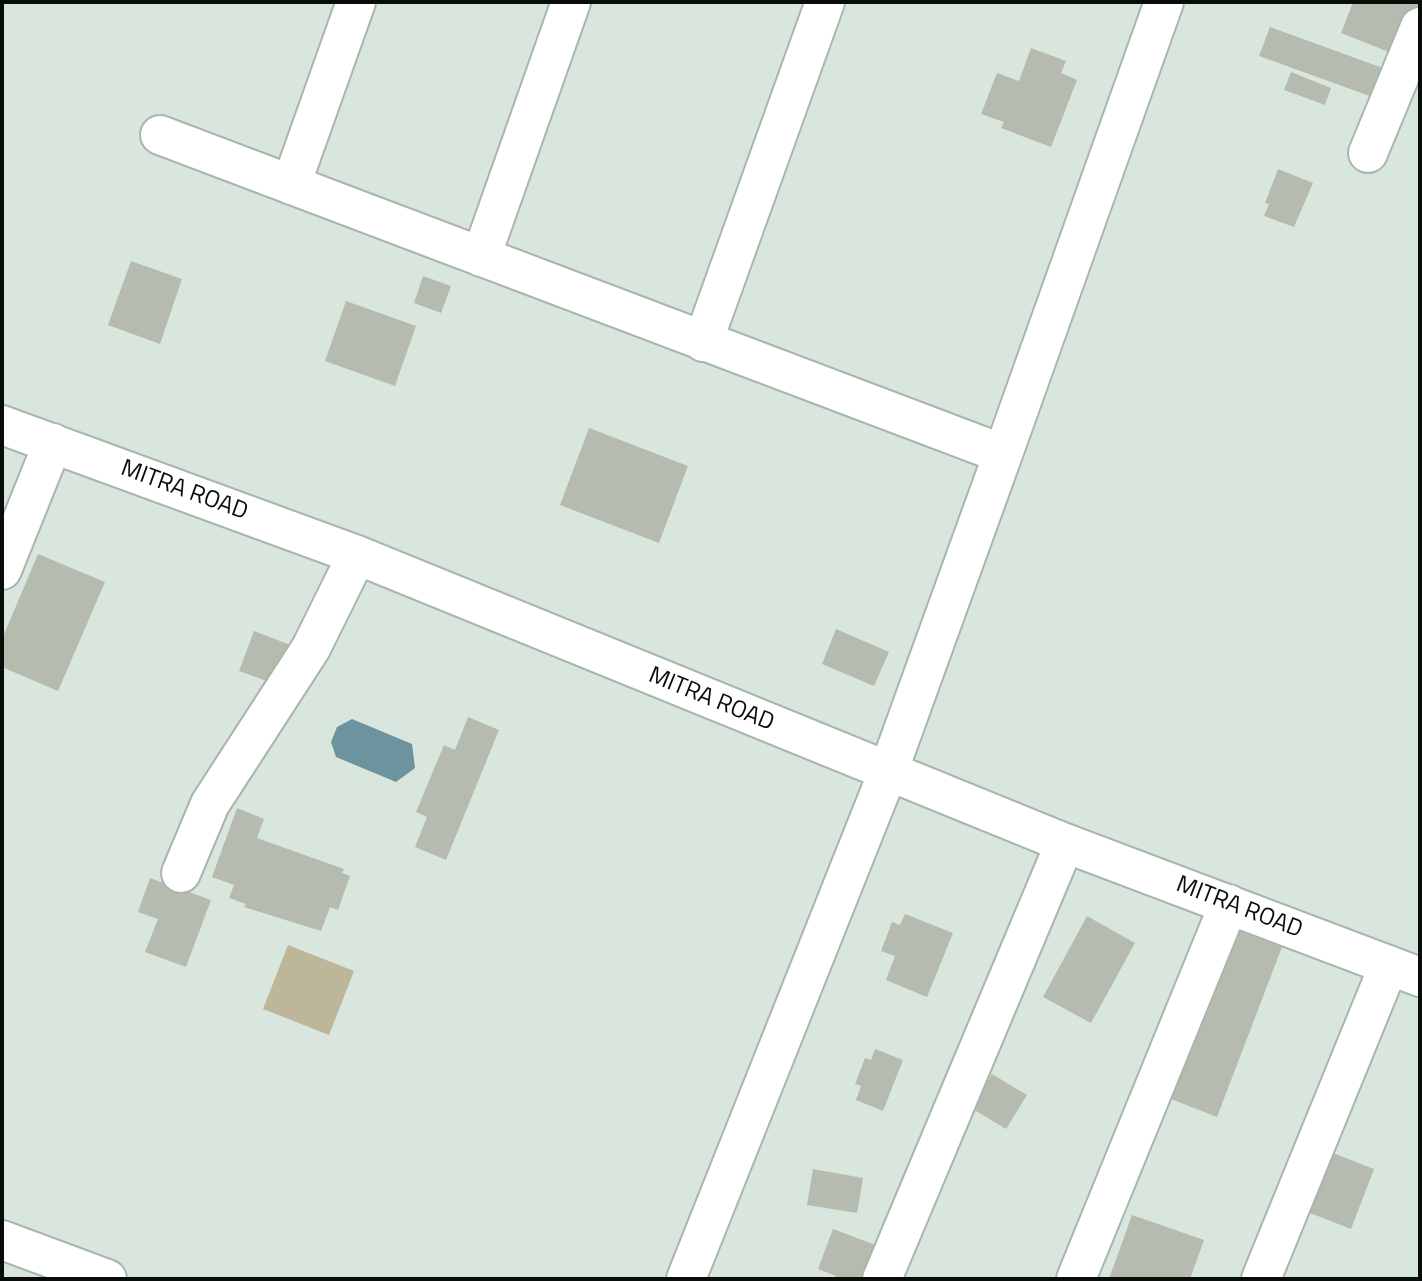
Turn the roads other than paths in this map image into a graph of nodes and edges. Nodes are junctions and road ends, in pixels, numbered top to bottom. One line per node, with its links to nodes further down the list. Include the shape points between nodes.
1 (356, 2): 8 (street)
2 (571, 2): 9 (street)
3 (825, 2): 10 (street)
4 (1164, 2): 13 (street)
5 (1420, 27): 7 (street)
6 (160, 135): 8 (street)
7 (1368, 153)
8 (291, 185): 9 (street)
9 (481, 257): 10 (street)
10 (703, 342): 13 (street)
11 (2, 425): 12 (street, MITRA ROAD)
12 (53, 443): 14 (street, MITRA ROAD); 15 (street)
13 (1003, 454): 16 (street)
14 (357, 555): 16 (street, MITRA ROAD); 18 (street, via 311,648 210,804)
15 (2, 570)
16 (888, 772): 17 (street, MITRA ROAD); 23 (street)
17 (1065, 843): 19 (street, MITRA ROAD); 24 (street)
18 (181, 873)
19 (1229, 904): 20 (street, MITRA ROAD); 25 (street)
20 (1405, 971): 26 (street)
21 (6, 1253): 22 (street)
22 (107, 1279)
23 (687, 1279)
24 (882, 1279)
25 (1076, 1279)
26 (1261, 1279)

